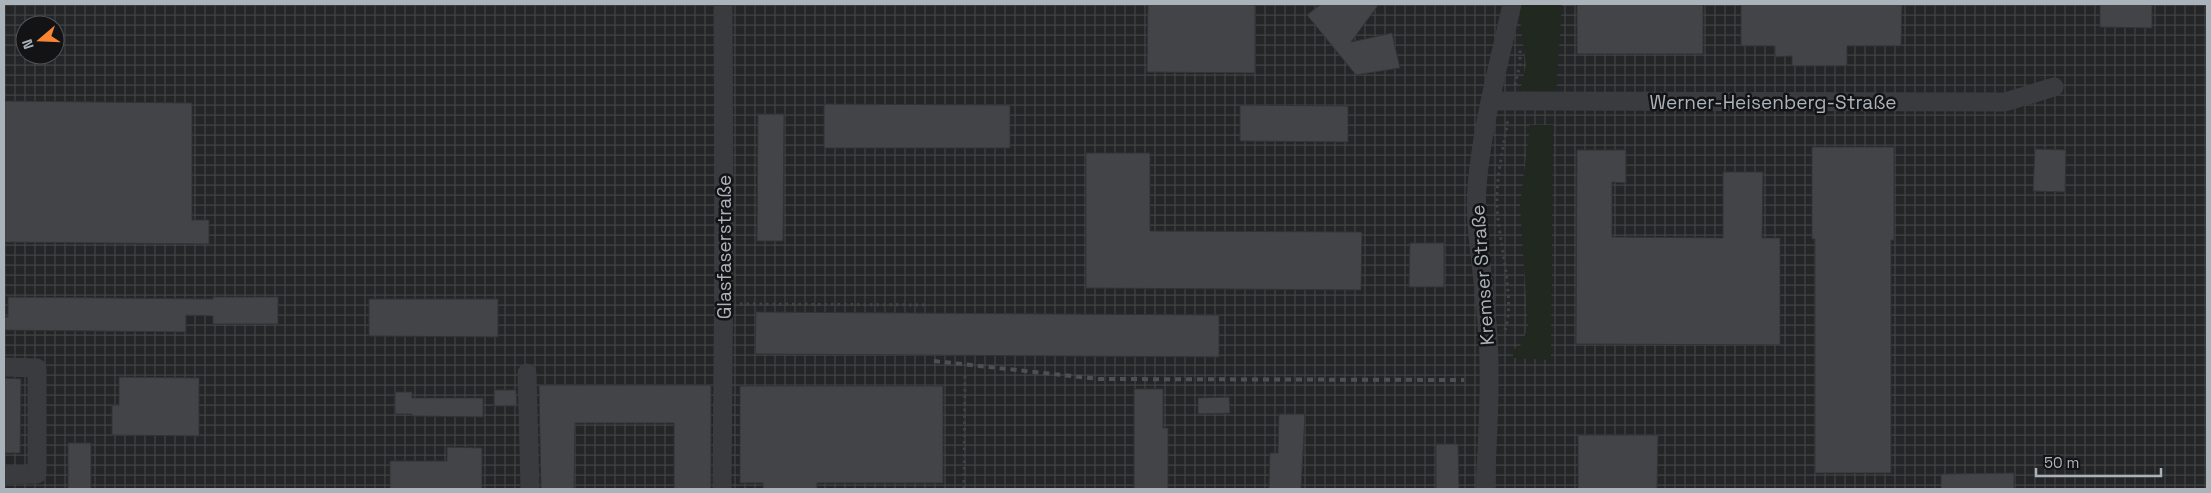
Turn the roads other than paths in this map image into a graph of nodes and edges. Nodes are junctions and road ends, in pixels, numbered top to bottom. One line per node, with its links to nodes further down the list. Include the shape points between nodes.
1 (723, 4): 10 (street, Glasfaserstraße)
2 (1512, 4): 4 (street, Kremser Straße)
3 (2054, 88): 4 (street, Werner-Heisenberg-Straße, via 2005,102)
4 (1491, 101): 11 (street, Kremser Straße, via 1477,186 1476,223 1487,312)
5 (4, 367): 8 (street, via 37,368)
6 (526, 373): 9 (street)
7 (4, 475): 8 (street)
8 (39, 482)
9 (530, 489)
10 (722, 489)
11 (1486, 489)

